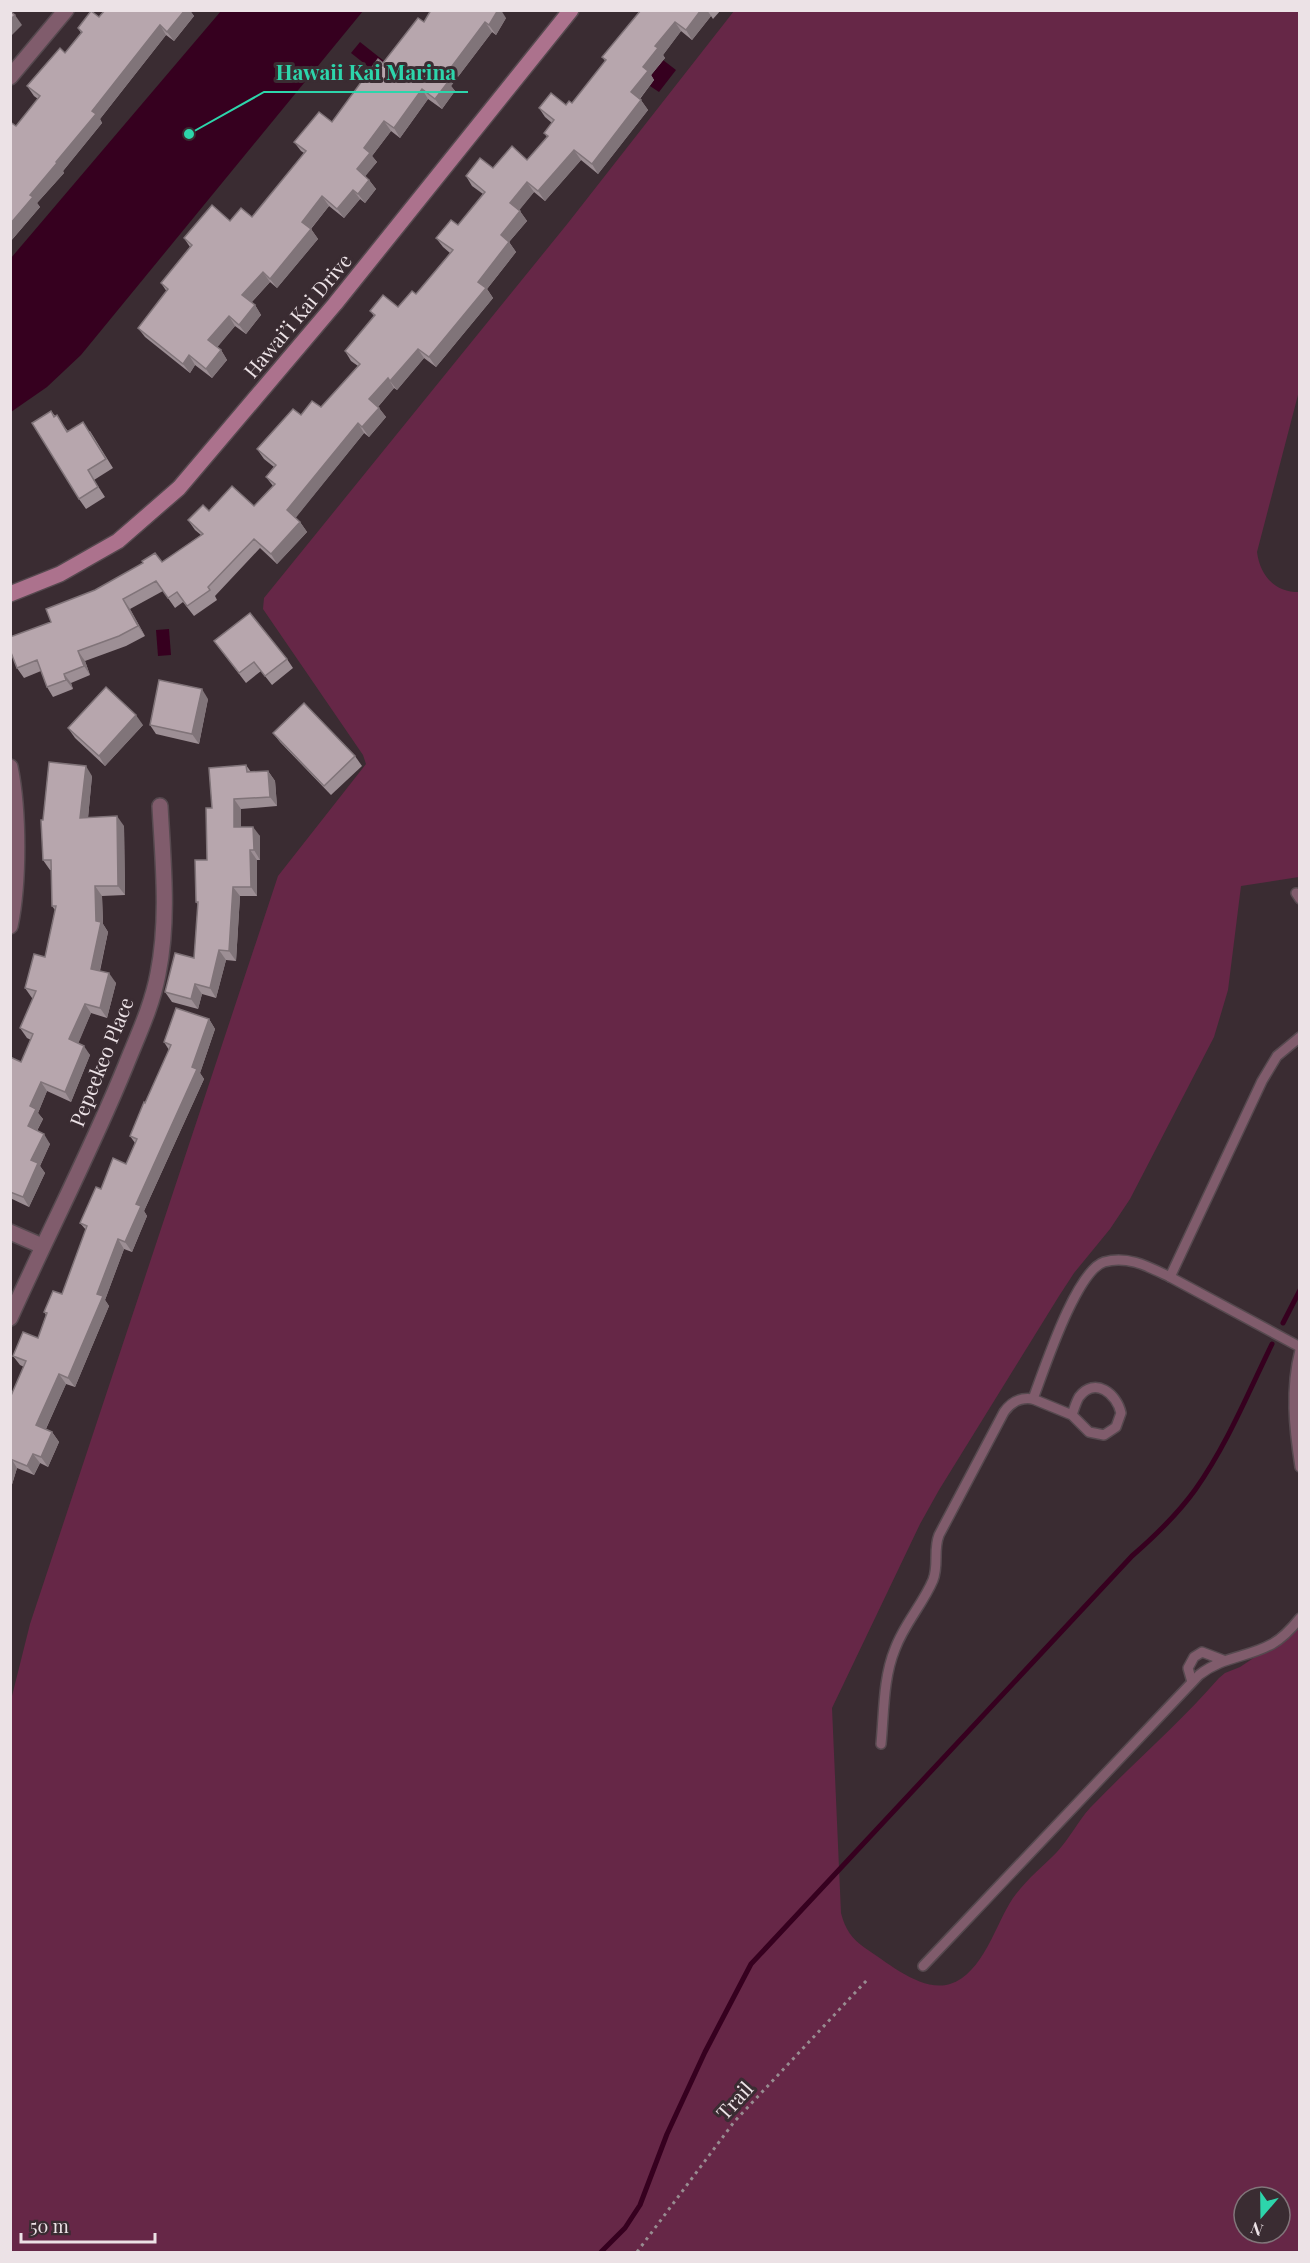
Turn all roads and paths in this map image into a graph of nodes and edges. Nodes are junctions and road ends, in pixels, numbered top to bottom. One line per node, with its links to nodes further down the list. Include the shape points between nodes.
1 (66, 10): 3 (street)
2 (571, 10): 4 (main road, Hawai’i Kai Drive, via 335,304 184,482 118,541 60,574)
3 (10, 77)
4 (10, 594)
5 (10, 767): 7 (street, via 14,785 16,876)
6 (160, 806): 10 (street, Pepeekeo Place, via 165,912 158,975 146,1017 112,1098)
7 (10, 926)
8 (1299, 1037): 11 (lane, via 1277,1056 1269,1069)
9 (10, 1232): 10 (street)
10 (42, 1246): 12 (street, Pepeekeo Place)
11 (1170, 1277): 13 (lane); 14 (lane, via 1130,1260 1103,1262 1089,1273 1076,1293)
12 (10, 1318)
13 (1299, 1349): 16 (lane, via 1293,1401)
14 (1033, 1399): 15 (lane); 20 (lane, via 1014,1402 1004,1412 937,1539 933,1581 899,1638 890,1662)
15 (1072, 1415): 15 (lane, via 1080,1396 1092,1388 1107,1390 1121,1413 1116,1427 1104,1435 1089,1432)
16 (1299, 1467)
17 (1299, 1618): 18 (lane, via 1273,1644)
18 (1223, 1660): 19 (lane); 19 (lane, via 1202,1652 1194,1657 1188,1668)
19 (1192, 1682): 21 (lane)
20 (881, 1744)
21 (923, 1966)
22 (867, 1980): 23 (path, Trail, via 734,2122)
23 (637, 2253)

